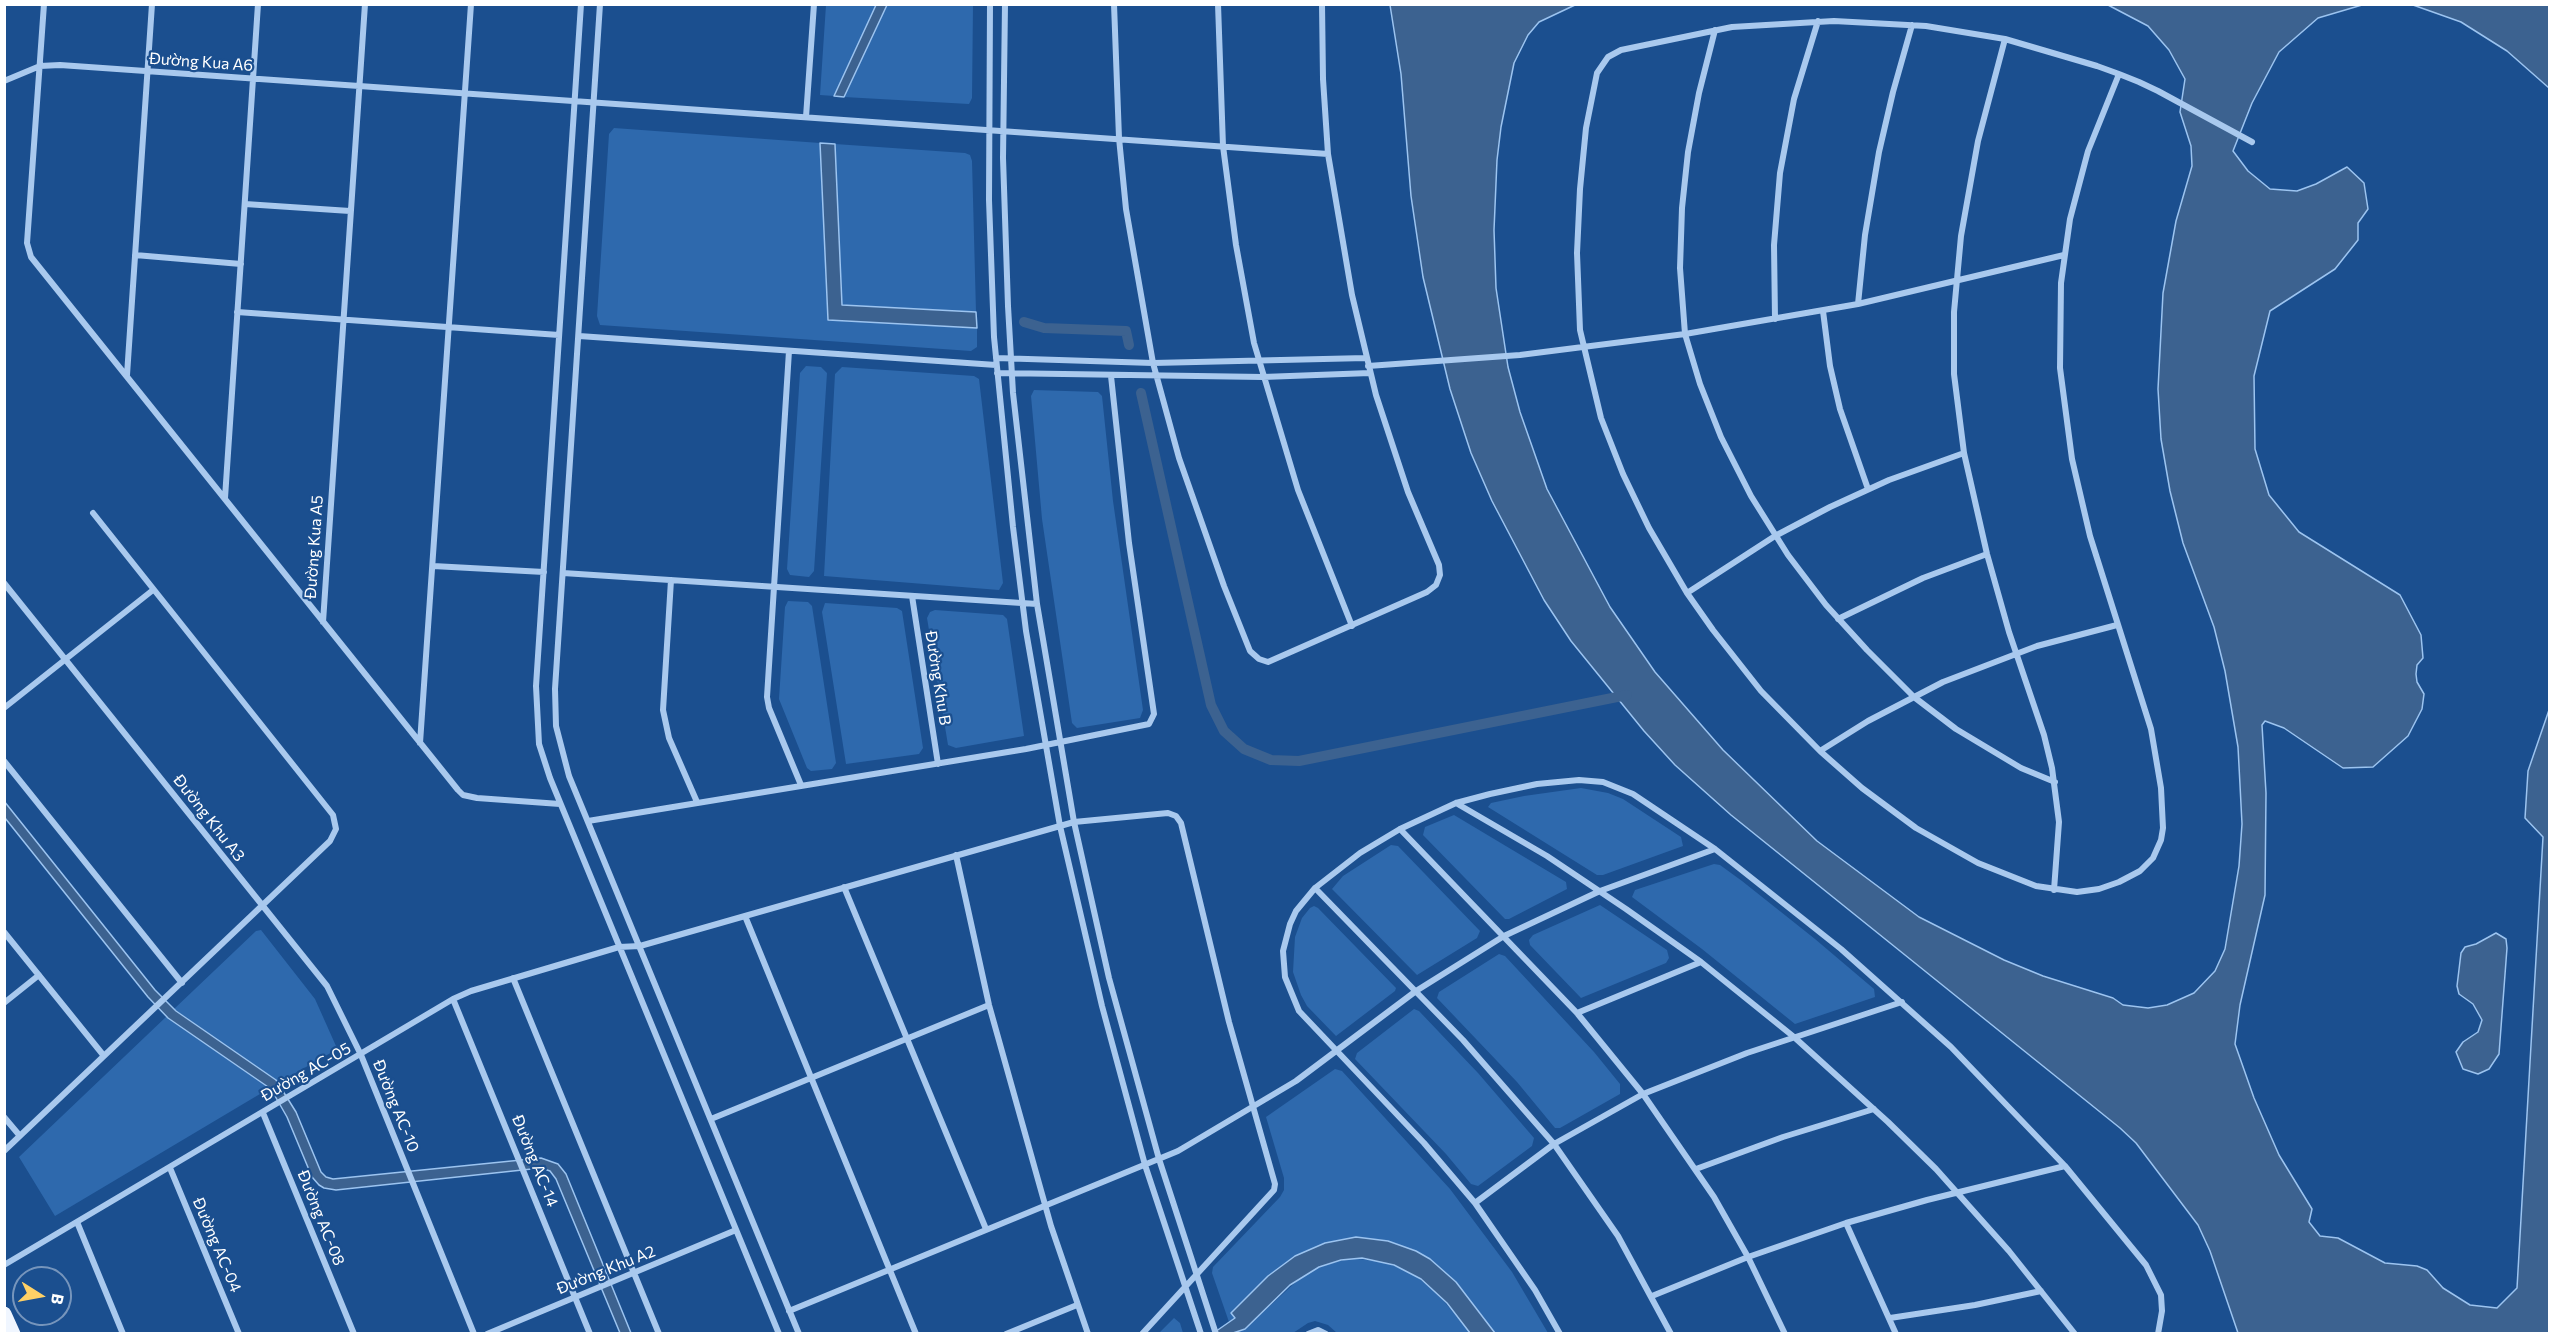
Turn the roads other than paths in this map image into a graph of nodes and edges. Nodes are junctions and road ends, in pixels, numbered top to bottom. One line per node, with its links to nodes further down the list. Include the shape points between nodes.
1 (45, 4): 18 (street)
2 (152, 4): 19 (street)
3 (258, 4): 21 (street)
4 (364, 4): 23 (street)
5 (471, 4): 24 (street)
6 (581, 4): 25 (street)
7 (600, 4): 26 (street)
8 (814, 4): 27 (street)
9 (990, 4): 28 (street)
10 (1005, 4): 29 (street)
11 (1114, 4): 30 (street)
12 (1218, 4): 32 (street)
13 (1322, 4): 33 (street)
14 (1818, 21): 15 (street); 16 (street); 43 (street, via 1794,99 1782,161 1774,237)
15 (1912, 25): 17 (street); 40 (street, via 1878,161)
16 (1715, 30): 46 (street, via 1684,181 1680,268); 49 (street, via 1621,50 1608,57 1597,73 1586,128 1578,220 1577,280)
17 (2006, 39): 20 (street); 39 (street, via 1978,141)
18 (40, 66): 19 (street, Đường Kua A6); 22 (street); 60 (street, via 28,250)
19 (147, 71): 21 (street, Đường Kua A6); 36 (street)
20 (2119, 74): 31 (street, via 2169,96); 37 (street, via 2080,177)
21 (253, 79): 23 (street, Đường Kua A6); 34 (street)
22 (4, 81)
23 (359, 86): 24 (street, Đường Kua A6); 35 (street)
24 (465, 95): 25 (street, Đường Kua A6); 45 (street)
25 (575, 102): 26 (street, Đường Kua A6); 47 (street)
26 (594, 103): 27 (street, Đường Kua A6); 48 (street)
27 (806, 117): 28 (street, Đường Kua A6)
28 (988, 130): 29 (street, Đường Kua A6); 53 (street)
29 (1003, 130): 30 (street, Đường Kua A6); 52 (street)
30 (1119, 138): 32 (street, Đường Kua A6); 55 (street, via 1133,259)
31 (2252, 142)
32 (1223, 147): 33 (street, Đường Kua A6); 54 (street, via 1236,245)
33 (1328, 154): 51 (street, via 1344,259)
34 (245, 204): 35 (street); 38 (street)
35 (350, 211): 44 (street)
36 (135, 255): 38 (street); 60 (street)
37 (2064, 255): 39 (street); 83 (street, via 2059,330 2062,400 2085,516)
38 (241, 264): 42 (street)
39 (1955, 283): 40 (street); 64 (street, via 1954,374)
40 (1858, 304): 41 (street)
41 (1822, 311): 43 (street); 65 (street, via 1840,409)
42 (237, 312): 44 (street); 66 (street)
43 (1775, 319): 46 (street)
44 (343, 320): 45 (street); 82 (street, Đường Kua A5)
45 (449, 327): 47 (street); 70 (street)
46 (1685, 334): 49 (street); 68 (street, via 1720,437)
47 (559, 335): 71 (street)
48 (579, 336): 50 (street); 72 (street)
49 (1583, 348): 56 (street); 77 (street, via 1601,418 1623,474)
50 (789, 351): 53 (street); 75 (street)
51 (1366, 358): 54 (street); 56 (street)
52 (1011, 359): 53 (street); 55 (street); 59 (street)
53 (996, 362): 57 (street)
54 (1259, 362): 55 (street); 63 (street)
55 (1153, 363): 62 (street)
56 (1368, 366): 58 (street)
57 (997, 373): 59 (street); 79 (street)
58 (1370, 373): 63 (street); 84 (street, via 1398,464 1440,575 1427,592)
59 (1012, 374): 61 (street); 80 (street)
60 (128, 375): 66 (street)
61 (1111, 376): 62 (street); 89 (street, via 1154,718 1146,726)
62 (1156, 376): 63 (street); 84 (street, via 1200,522 1254,656 1274,660)
63 (1263, 376): 84 (street, via 1306,512)
64 (1964, 453): 65 (street); 69 (street)
65 (1868, 489): 68 (street)
66 (225, 498): 82 (street)
67 (93, 513): 76 (street)
68 (1775, 536): 77 (street); 81 (street)
69 (1987, 554): 81 (street, via 1923,578); 85 (street)
70 (433, 566): 71 (street); 90 (street)
71 (544, 572): 99 (street, via 536,724 544,762)
72 (563, 573): 73 (street); 100 (street, via 556,726 569,776)
73 (671, 580): 75 (street); 97 (street, via 663,710 669,738)
74 (4, 583): 86 (street, Đường Khu A3)
75 (774, 587): 78 (street); 96 (street, via 768,703)
76 (153, 590): 86 (street); 110 (street, via 336,822 330,841)
77 (1687, 593): 92 (street, via 1745,671)
78 (912, 596): 79 (street); 94 (street, Đường Khu B)
79 (1022, 603): 80 (street); 91 (street)
80 (1037, 604): 89 (street)
81 (1838, 619): 87 (street)
82 (323, 622): 90 (street, Đường Kua A5)
83 (2117, 625): 85 (street); 108 (street, via 2156,750 2163,809 2161,840 2149,864 2119,882 2090,891)
84 (1352, 626)
85 (2015, 653): 87 (street); 95 (street, via 2044,735)
86 (66, 659): 88 (street); 110 (street, Đường Khu A3)
87 (1914, 696): 92 (street); 95 (street, via 1971,740)
88 (4, 708)
89 (1059, 741): 91 (street); 101 (street)
90 (420, 743): 99 (street, Đường Kua A5, via 463,795)
91 (1045, 744): 94 (street); 102 (street)
92 (1820, 751): 108 (street, via 1880,803 1946,846 2016,879)
93 (4, 761): 119 (street)
94 (938, 764): 96 (street)
95 (2055, 782): 108 (street, via 2059,836)
96 (801, 785): 97 (street)
97 (697, 802): 100 (street)
98 (1456, 803): 103 (street); 104 (street, via 1537,784 1603,782 1633,794); 109 (street)
99 (560, 804): 115 (street)
100 (588, 821): 114 (street)
101 (1074, 822): 102 (street, Đường AC-05); 133 (street, Đường AC-05, via 1168,813 1179,819); 141 (street, via 1109,978)
102 (1060, 826): 105 (street, Đường AC-05); 142 (street, via 1102,1006)
103 (1400, 829): 107 (street, via 1360,853); 113 (street)
104 (1715, 849): 109 (street); 122 (street, via 1814,926)
105 (956, 855): 106 (street, Đường AC-05); 124 (street)
106 (844, 887): 111 (street, Đường AC-05); 127 (street)
107 (1315, 888): 120 (street); 128 (street, via 1290,924 1283,951 1285,977 1299,1011)
108 (2054, 890)
109 (1600, 891): 113 (street); 116 (street)
110 (262, 906): 119 (street); 129 (street, Đường AC-10, via 327,986)
111 (745, 916): 114 (street, Đường AC-05); 131 (street)
112 (4, 932): 117 (street)
113 (1504, 936): 120 (street); 125 (street)
114 (640, 946): 115 (street, Đường AC-05); 137 (street)
115 (619, 947): 118 (street, Đường AC-05); 152 (street)
116 (1701, 962): 125 (street); 126 (street)
117 (39, 975): 123 (street); 130 (street)
118 (513, 978): 121 (street, Đường AC-05); 157 (street)
119 (182, 983): 130 (street)
120 (1416, 991): 128 (street); 139 (street)
121 (453, 999): 129 (street, Đường AC-05); 161 (street, Đường AC-14)
122 (1902, 1002): 126 (street); 143 (street, via 1984,1079)
123 (4, 1003)
124 (989, 1005): 127 (street); 148 (street)
125 (1577, 1013): 132 (street)
126 (1794, 1037): 132 (street); 134 (street)
127 (907, 1038): 131 (street); 151 (street)
128 (1337, 1053): 133 (street); 147 (street, via 1424,1143)
129 (361, 1055): 135 (street, Đường AC-05); 171 (street, Đường AC-10)
130 (104, 1056): 138 (street)
131 (811, 1078): 137 (street); 155 (street)
132 (1644, 1094): 139 (street); 145 (street)
133 (1254, 1108): 141 (street); 156 (street, Đường AC-05, via 1274,1177 1274,1190)
134 (1874, 1109): 145 (street); 146 (street)
135 (262, 1113): 144 (street, Đường AC-05); 170 (street, Đường AC-08)
136 (4, 1117): 138 (street)
137 (711, 1119): 163 (street)
138 (20, 1136): 140 (street)
139 (1554, 1144): 147 (street); 160 (street, via 1618,1236)
140 (4, 1151)
141 (1159, 1159): 142 (street); 156 (street)
142 (1145, 1165): 148 (street); 158 (street)
143 (2065, 1166): 146 (street); 189 (street, via 2155,1280 2162,1311)
144 (170, 1168): 149 (street, Đường AC-05); 169 (street, Đường AC-04)
145 (1696, 1169): 153 (street)
146 (1957, 1192): 150 (street); 159 (street)
147 (1475, 1203): 184 (street)
148 (1045, 1206): 151 (street); 162 (street)
149 (77, 1222): 154 (street, Đường AC-05); 168 (street)
150 (1846, 1223): 153 (street); 165 (street)
151 (986, 1229): 155 (street)
152 (736, 1230): 157 (street, Đường Khu A2); 175 (street)
153 (1748, 1257): 160 (street); 186 (street)
154 (4, 1265)
155 (890, 1270): 163 (street); 177 (street)
156 (1196, 1272): 158 (street); 166 (street)
157 (634, 1273): 161 (street, Đường Khu A2); 174 (street)
158 (1185, 1289): 180 (street); 181 (street)
159 (2042, 1291): 165 (street); 188 (street)
160 (1652, 1296): 185 (street)
161 (575, 1297): 172 (street, Đường Khu A2); 173 (street, Đường AC-14)
162 (1077, 1305): 178 (street); 179 (street)
163 (789, 1311): 176 (street)
164 (4, 1314): 167 (main road)
165 (1890, 1318): 187 (street)
166 (1215, 1330)
167 (13, 1334)
168 (123, 1334)
169 (239, 1334)
170 (354, 1334)
171 (474, 1334)
172 (487, 1334)
173 (590, 1334)
174 (659, 1334)
175 (779, 1334)
176 (799, 1334)
177 (916, 1334)
178 (1006, 1334)
179 (1088, 1334)
180 (1142, 1334)
181 (1201, 1334)
182 (1308, 1334): 183 (street, via 1316,1330)
183 (1326, 1334)
184 (1560, 1334)
185 (1671, 1334)
186 (1785, 1334)
187 (1896, 1334)
188 (2075, 1334)
189 (2158, 1334)

